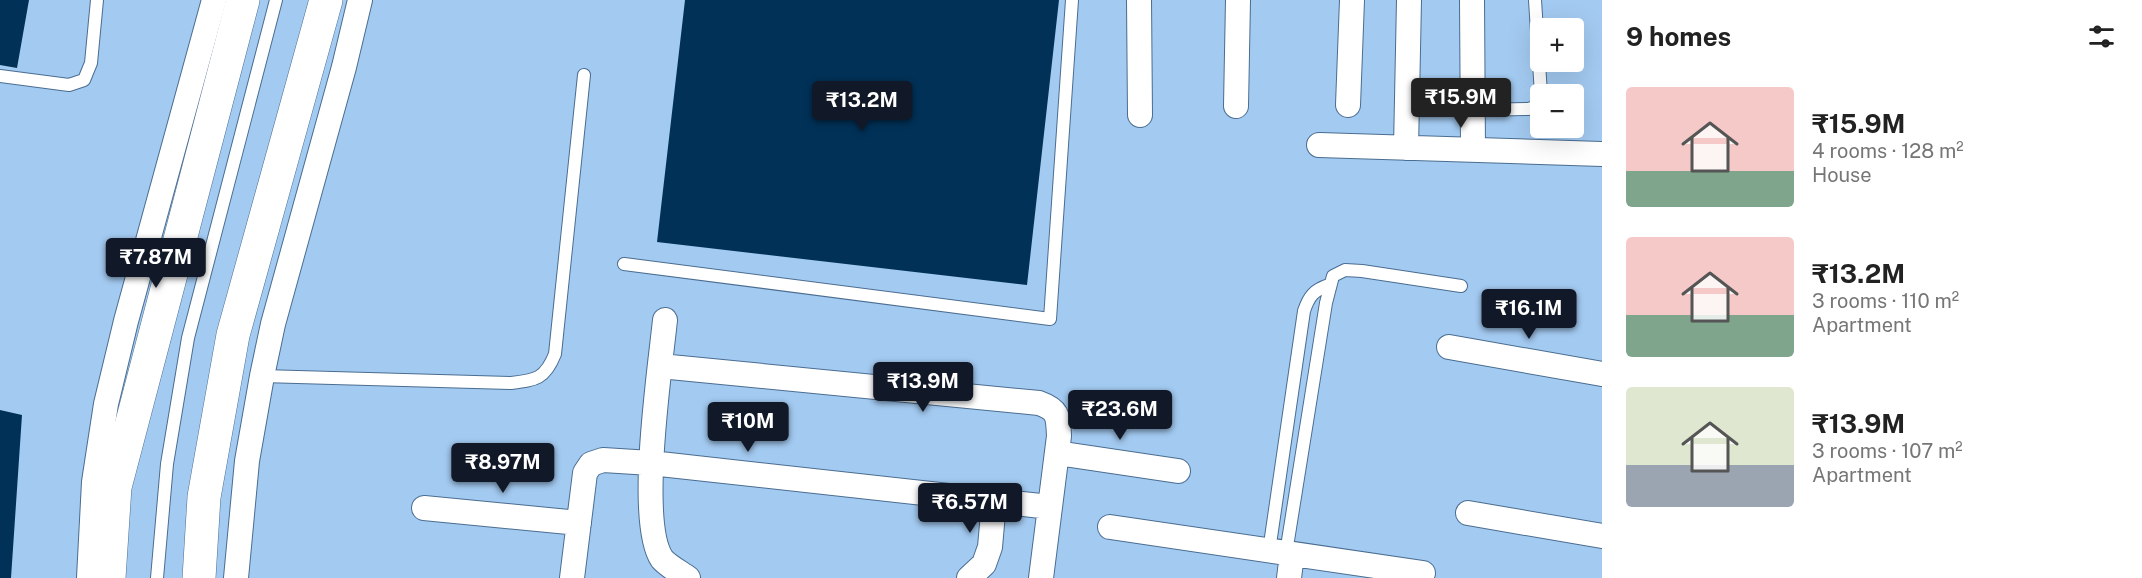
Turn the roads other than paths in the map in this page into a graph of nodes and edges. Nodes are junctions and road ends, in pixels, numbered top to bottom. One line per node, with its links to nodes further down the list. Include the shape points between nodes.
1 (97, 0): 15 (lane, via 91,63 84,80 69,85)
2 (214, 0): 46 (street, via 106,404 94,482)
3 (243, 0): 47 (main road, via 115,487)
4 (276, 0): 48 (lane, via 188,338 167,464)
5 (326, 0): 49 (main road, via 233,335 204,497)
6 (360, 0): 33 (street)
7 (1072, 0): 26 (lane, via 1050,319)
8 (1139, 0): 21 (street)
9 (1238, 0): 18 (street)
10 (1352, 0): 17 (street)
11 (1409, 0): 23 (street)
12 (1472, 0): 20 (street)
13 (1536, 0): 16 (lane)
14 (584, 75): 33 (lane, via 555,354 549,370 534,380 511,383)
15 (0, 76)
16 (1540, 84)
17 (1348, 105)
18 (1236, 106)
19 (1530, 108): 20 (lane)
20 (1473, 110): 24 (street)
21 (1140, 115)
22 (1320, 145): 23 (street)
23 (1406, 148): 24 (street)
24 (1473, 150): 25 (street)
25 (1602, 154)
26 (624, 264)
27 (1329, 285): 28 (lane, via 1333,276 1345,270); 44 (lane); 44 (lane, via 1308,298 1304,311)
28 (1461, 286)
29 (665, 320): 31 (street)
30 (1449, 347): 32 (street)
31 (660, 366): 34 (street, via 1039,403 1052,407 1058,418); 35 (street)
32 (1602, 374)
33 (262, 376): 50 (street, via 247,460)
34 (1057, 453): 36 (street); 38 (street)
35 (651, 463): 37 (street); 41 (street, via 603,460 591,464 585,474); 52 (street, via 655,541 663,560)
36 (1178, 471)
37 (994, 502): 38 (street); 53 (street, via 990,547 984,564)
38 (1050, 507): 54 (street)
39 (424, 508): 41 (street)
40 (1468, 513): 43 (street)
41 (579, 523): 51 (street)
42 (1110, 527): 44 (street)
43 (1602, 536)
44 (1282, 553): 45 (street); 55 (street)
45 (1423, 573)
46 (89, 578)
47 (109, 578)
48 (157, 578)
49 (200, 578)
50 (236, 578)
51 (572, 578)
52 (688, 578)
53 (969, 578)
54 (1041, 578)
55 (1289, 578)

